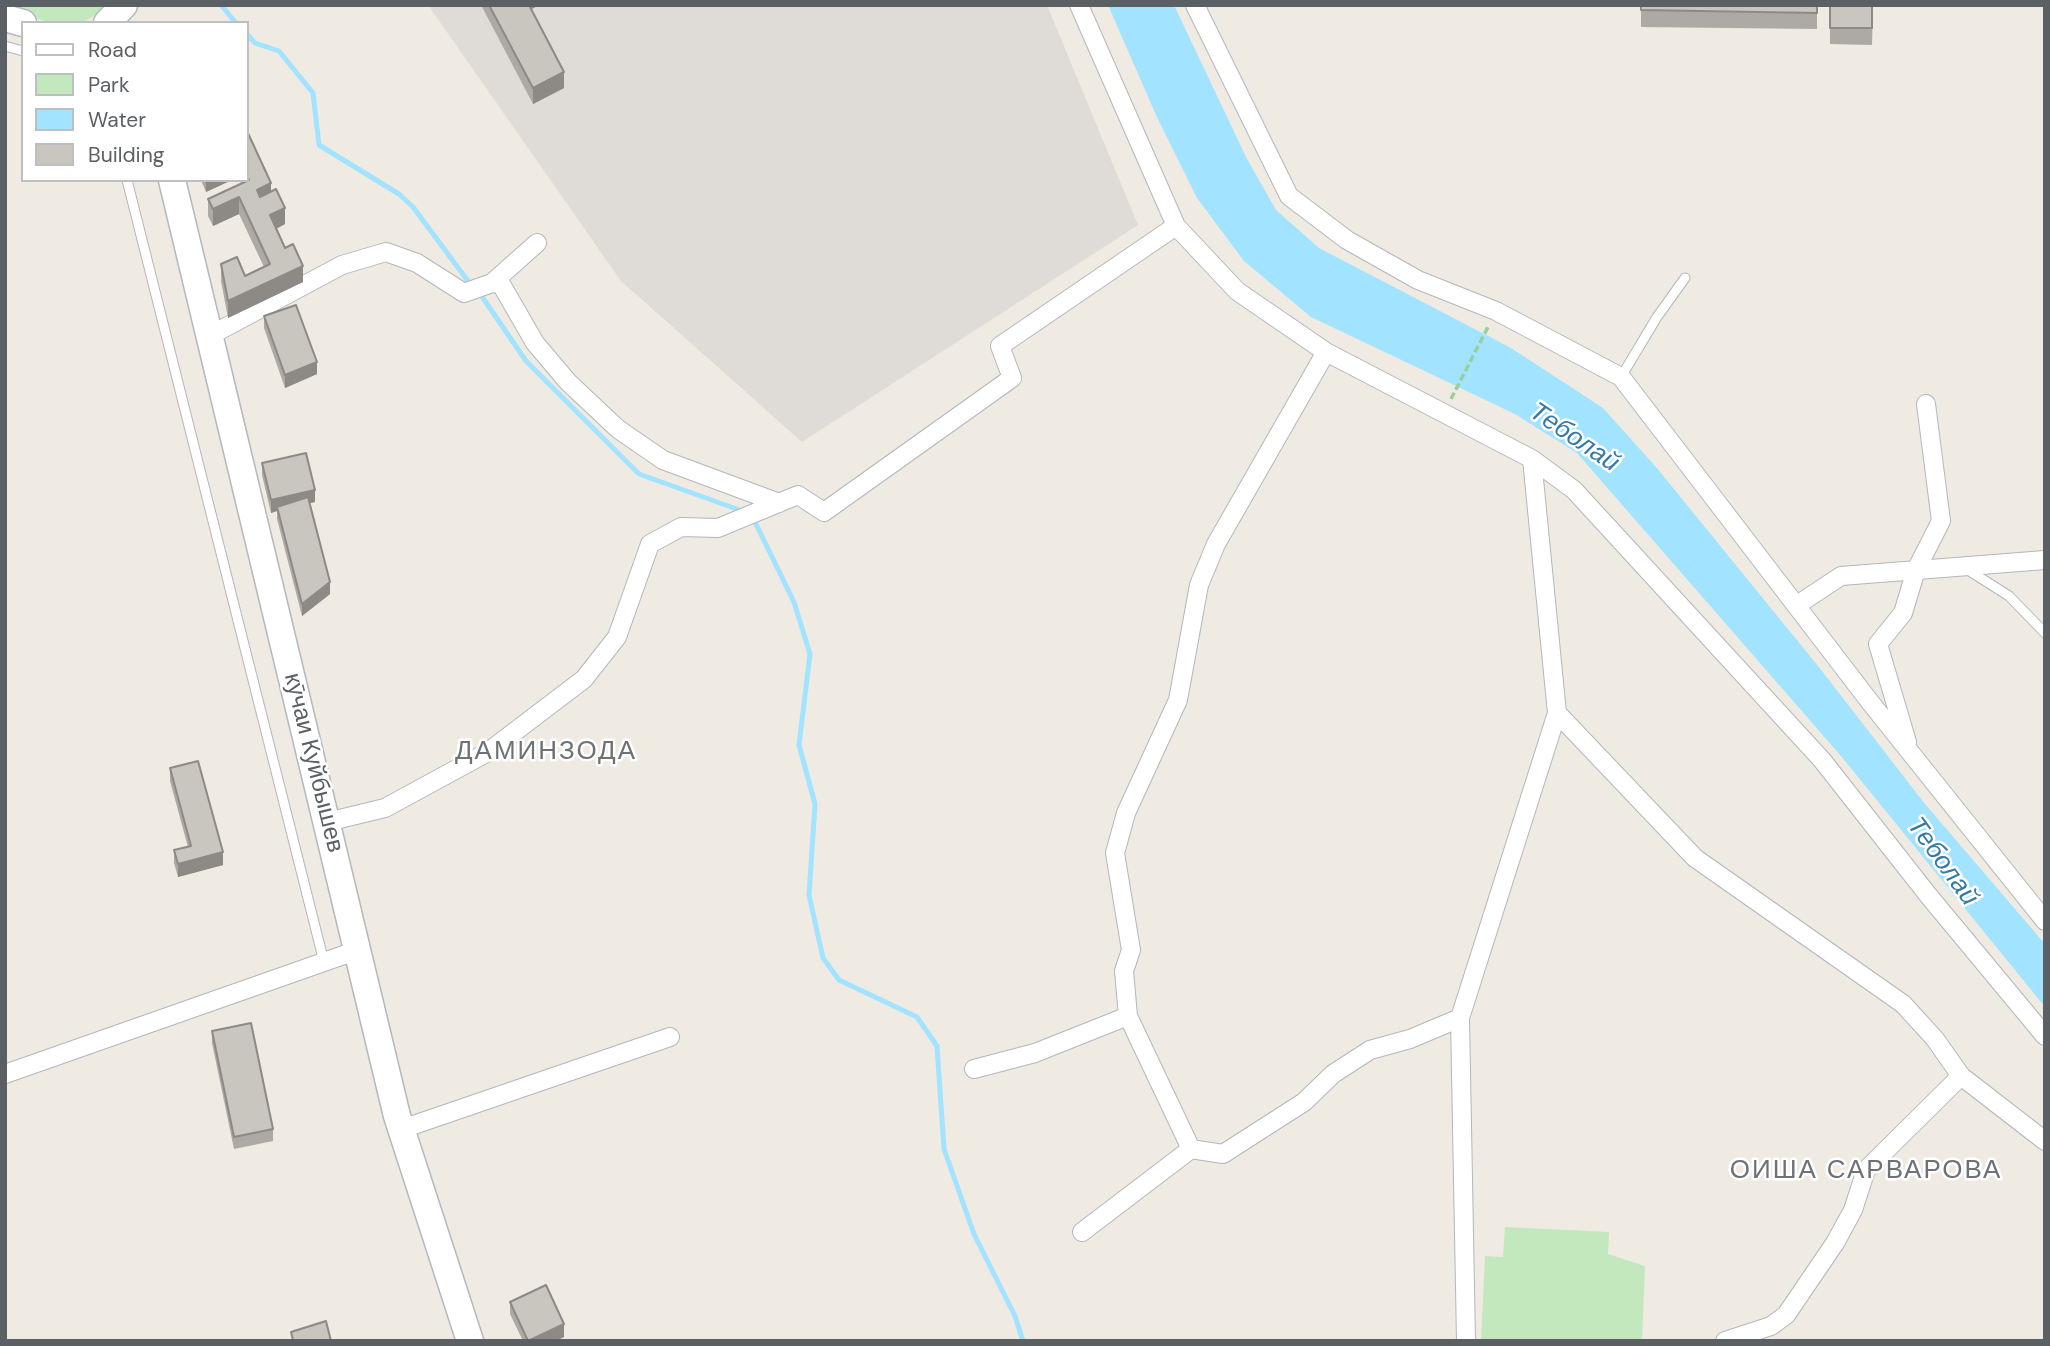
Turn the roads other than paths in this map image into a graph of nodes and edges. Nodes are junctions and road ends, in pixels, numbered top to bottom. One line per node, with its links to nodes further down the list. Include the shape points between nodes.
1 (124, 5): 4 (main road)
2 (1079, 5): 7 (street)
3 (1195, 5): 13 (street, via 1289,196 1347,240 1418,280 1496,311)
4 (109, 21)
5 (128, 182): 27 (lane)
6 (173, 182): 11 (main road, кӯчаи Куйбышев)
7 (1177, 226): 12 (street, via 1237,291); 16 (street, via 1000,346 1012,378 824,512 798,495)
8 (537, 243): 10 (street)
9 (1685, 278): 13 (lane)
10 (492, 283): 11 (street, via 464,293 417,263 386,253 342,265); 16 (street, via 501,284 535,343 568,382 618,429 663,460)
11 (211, 335): 24 (main road, кӯчаи Куйбышев)
12 (1326, 352): 15 (street); 28 (street, via 1216,544 1199,585 1178,700 1126,813 1115,853 1131,950 1124,971)
13 (1621, 377): 20 (street)
14 (1926, 404): 19 (street, via 1941,521)
15 (1532, 459): 22 (street); 30 (street, via 1574,490 1822,760)
16 (779, 503): 24 (street, via 718,528 681,527 650,544 617,637 584,679 488,752 385,808)
17 (2045, 560): 18 (street)
18 (1963, 566): 19 (street); 21 (lane, via 2009,596)
19 (1916, 570): 20 (street, via 1842,576); 23 (street, via 1903,613 1878,644)
20 (1797, 605): 23 (street)
21 (2045, 633)
22 (1557, 713): 29 (street); 34 (street, via 1695,858 1903,1004)
23 (1911, 752): 25 (street)
24 (327, 822): 26 (main road, кӯчаи Куйбышев)
25 (2045, 921)
26 (358, 950): 27 (street); 35 (main road, кӯчаи Куйбышев)
27 (324, 962): 33 (street)
28 (1128, 1016): 32 (street, via 1035,1053); 37 (street)
29 (1460, 1017): 37 (street, via 1370,1050 1333,1074 1304,1102 1223,1154); 40 (street)
30 (2045, 1036)
31 (670, 1037): 35 (street)
32 (974, 1069)
33 (5, 1074)
34 (1961, 1076): 36 (street); 41 (street, via 1866,1170 1853,1210 1835,1243 1786,1315 1771,1326)
35 (402, 1129): 39 (main road, кӯчаи Куйбышев)
36 (2045, 1141)
37 (1191, 1149): 38 (street)
38 (1082, 1231)
39 (470, 1341)
40 (1466, 1341)
41 (1725, 1341)

